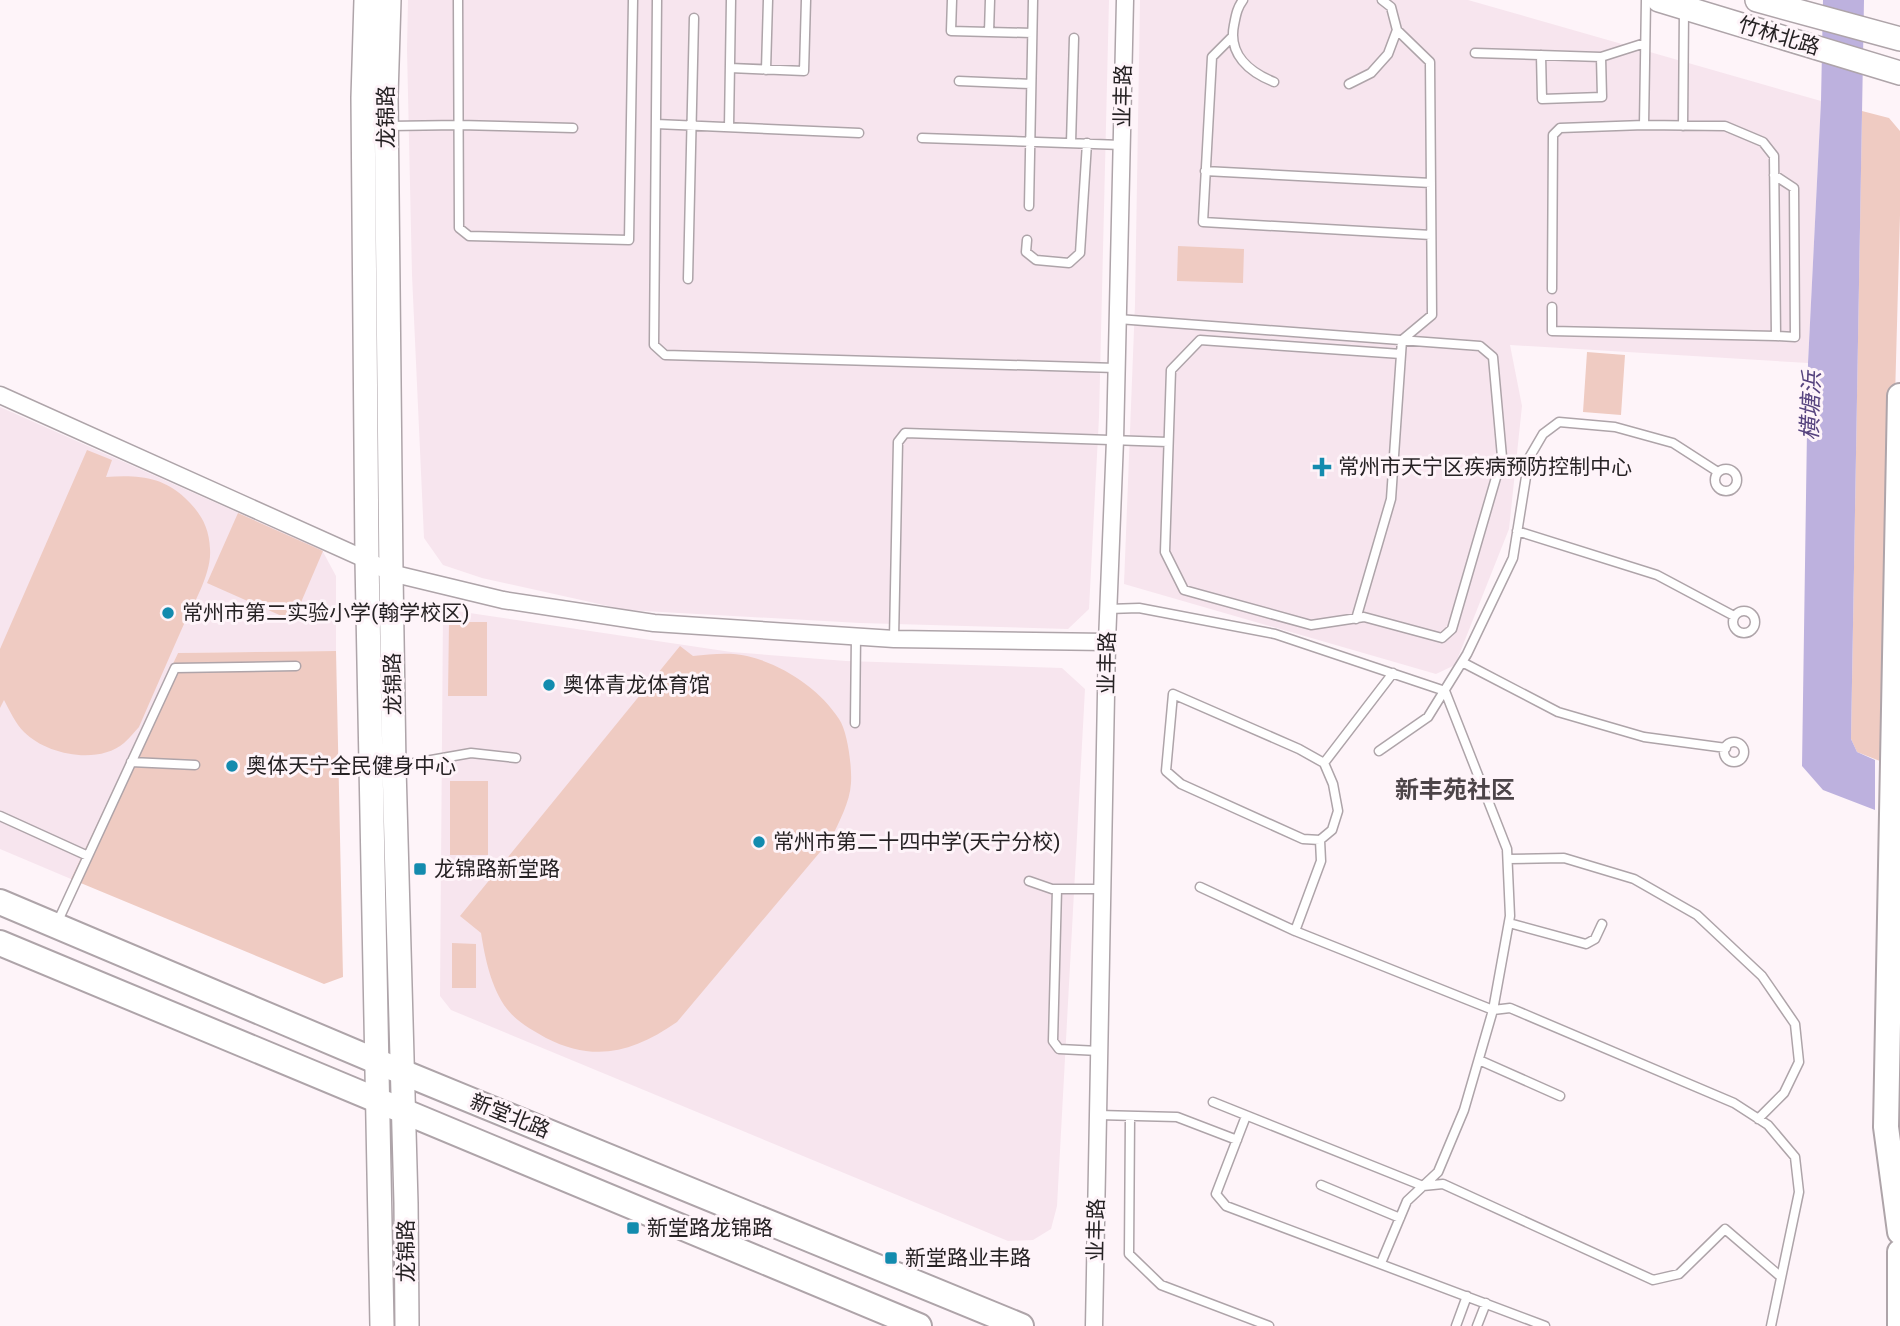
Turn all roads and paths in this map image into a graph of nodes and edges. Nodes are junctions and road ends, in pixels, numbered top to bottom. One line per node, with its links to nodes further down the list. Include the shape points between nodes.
1 (366, 0): 71 (main road, 龙锦路)
2 (388, 0): 40 (main road, 龙锦路)
3 (458, 0): 38 (lane)
4 (633, 0): 38 (lane, via 629,240 469,236 459,228)
5 (657, 0): 37 (lane)
6 (731, 0): 30 (lane)
7 (768, 0): 31 (lane)
8 (806, 0): 31 (lane, via 804,71)
9 (952, 0): 21 (lane, via 951,31)
10 (990, 0): 21 (lane)
11 (1033, 0): 22 (lane)
12 (1125, 0): 50 (street, 业丰路)
13 (1243, 0): 24 (lane, via 1237,7)
14 (1382, 0): 20 (lane, via 1391,6)
15 (1646, 0): 26 (lane)
16 (1659, 0): 18 (main road, 竹林北路)
17 (1756, 0): 25 (main road, 竹林北路)
18 (1684, 8): 32 (main road, 竹林北路); 42 (lane)
19 (694, 18): 41 (lane)
20 (1397, 30): 36 (lane, via 1388,54 1371,74); 53 (lane, via 1430,62)
21 (989, 32): 22 (lane)
22 (1032, 33): 35 (lane)
23 (1074, 38): 48 (lane)
24 (1231, 38): 34 (lane, via 1241,61); 51 (lane, via 1212,57)
25 (1900, 40)
26 (1645, 43): 29 (lane); 39 (lane)
27 (1475, 52): 28 (lane)
28 (1541, 55): 29 (lane); 29 (lane, via 1542,99 1602,97)
29 (1601, 57)
30 (730, 68): 31 (lane); 43 (lane)
31 (766, 70)
32 (1900, 73)
33 (959, 81): 35 (lane)
34 (1274, 82)
35 (1031, 84): 47 (lane)
36 (1349, 84)
37 (656, 124): 41 (lane); 64 (lane, via 654,345 665,355)
38 (459, 125): 40 (lane); 44 (lane)
39 (1644, 125): 42 (lane); 58 (lane, via 1560,128 1553,135)
40 (386, 126): 72 (main road, 龙锦路)
41 (691, 126): 43 (lane); 57 (lane)
42 (1683, 126): 52 (lane, via 1725,126 1763,142 1774,156)
43 (729, 127): 45 (lane)
44 (573, 128)
45 (859, 133)
46 (922, 138): 47 (lane)
47 (1030, 141): 48 (lane); 54 (lane)
48 (1071, 143): 49 (lane)
49 (1087, 143): 50 (lane); 56 (lane, via 1080,253 1069,263 1036,260 1026,252)
50 (1122, 145): 60 (street, 业丰路)
51 (1205, 171): 53 (lane); 55 (lane, via 1203,222)
52 (1774, 175): 61 (lane); 61 (lane, via 1794,188 1795,337)
53 (1431, 183): 55 (lane)
54 (1029, 205)
55 (1432, 235): 62 (lane, via 1432,315)
56 (1027, 240)
57 (688, 279)
58 (1552, 289)
59 (1552, 307): 61 (lane, via 1552,331)
60 (1118, 319): 62 (lane); 64 (street, 业丰路)
61 (1776, 336)
62 (1402, 340): 63 (lane); 75 (lane, via 1480,346 1493,357 1502,457 1452,629 1442,638 1364,617)
63 (1401, 354): 68 (lane, via 1200,340 1171,370); 75 (lane, via 1391,499)
64 (1116, 368): 67 (street, 业丰路)
65 (0, 395): 71 (street)
66 (1900, 396): 122 (main road, via 1886,1127)
67 (1115, 439): 68 (lane); 73 (street, 业丰路); 77 (lane, via 905,433 898,442)
68 (1168, 442): 75 (lane, via 1165,552 1184,590 1311,625)
69 (1718, 472): 70 (lane, via 1673,443 1615,426 1559,422 1542,434 1529,458)
70 (1517, 531): 74 (lane, via 1657,575); 79 (lane, via 1513,558)
71 (367, 560): 72 (street); 108 (main road, 龙锦路)
72 (391, 573): 76 (street, via 503,600 654,623); 90 (main road, 龙锦路)
73 (1108, 609): 78 (street, 业丰路); 81 (lane, via 1139,608 1276,634)
74 (1734, 616)
75 (1356, 619)
76 (856, 636): 77 (street); 83 (lane)
77 (894, 639): 78 (street)
78 (1107, 642): 98 (street, 业丰路)
79 (1462, 662): 82 (lane); 84 (lane, via 1558,712 1644,737)
80 (296, 666): 87 (lane, via 175,668)
81 (1393, 673): 82 (lane); 88 (lane)
82 (1445, 691): 85 (lane, via 1428,717); 94 (lane)
83 (855, 723)
84 (1726, 748)
85 (1379, 751)
86 (516, 758): 90 (lane, via 471,753)
87 (131, 762): 89 (lane); 93 (lane)
88 (1324, 763): 92 (lane, via 1338,811 1332,830); 92 (lane, via 1173,694 1166,771 1181,784 1242,812 1303,839)
89 (195, 765)
90 (394, 767): 109 (main road, 龙锦路)
91 (0, 816): 93 (lane)
92 (1320, 840): 103 (lane, via 1321,861)
93 (88, 856): 102 (lane)
94 (1508, 859): 100 (lane); 117 (lane, via 1564,858 1634,879 1697,915 1762,976 1795,1024 1799,1062 1784,1093)
95 (1029, 881): 97 (lane)
96 (1200, 887): 103 (lane)
97 (1057, 889): 98 (lane); 106 (lane, via 1053,1041 1059,1049)
98 (1102, 889): 106 (street, 业丰路)
99 (0, 902): 102 (main road, 新堂北路)
100 (1509, 923): 101 (lane, via 1586,944 1595,939); 105 (lane)
101 (1602, 923)
102 (56, 926): 108 (main road, 新堂北路)
103 (1295, 930): 105 (lane)
104 (0, 943): 111 (main road, 新堂北路)
105 (1493, 1010): 107 (lane); 117 (lane, via 1510,1008 1734,1103)
106 (1099, 1051): 114 (street, 业丰路)
107 (1479, 1060): 110 (lane); 120 (lane, via 1438,1172)
108 (377, 1061): 109 (main road, 新堂北路); 111 (main road, 龙锦路)
109 (402, 1072): 113 (main road, 龙锦路); 131 (main road, 新堂北路)
110 (1560, 1096)
111 (378, 1101): 113 (main road, 新堂北路); 128 (main road, 龙锦路)
112 (1213, 1102): 116 (lane)
113 (403, 1112): 129 (main road, 龙锦路); 130 (main road, 新堂北路)
114 (1098, 1115): 115 (lane); 132 (street, 业丰路)
115 (1130, 1116): 118 (lane, via 1177,1117); 133 (lane, via 1129,1254 1161,1285)
116 (1246, 1116): 118 (lane); 120 (lane)
117 (1758, 1118): 125 (lane, via 1795,1157 1798,1192)
118 (1237, 1140): 124 (lane, via 1216,1194 1226,1206)
119 (1321, 1185): 121 (lane)
120 (1423, 1186): 121 (lane, via 1407,1201); 125 (lane, via 1443,1184 1653,1280 1679,1275 1725,1229)
121 (1400, 1218): 124 (lane)
122 (1900, 1232)
123 (1900, 1252): 138 (main road)
124 (1381, 1263): 126 (lane)
125 (1781, 1277): 137 (lane)
126 (1467, 1296): 127 (lane); 134 (lane)
127 (1486, 1303): 135 (lane); 136 (lane)
128 (382, 1326)
129 (407, 1326)
130 (919, 1326)
131 (1021, 1326)
132 (1094, 1326)
133 (1269, 1326)
134 (1456, 1326)
135 (1477, 1326)
136 (1545, 1326)
137 (1771, 1326)
138 (1900, 1326)

